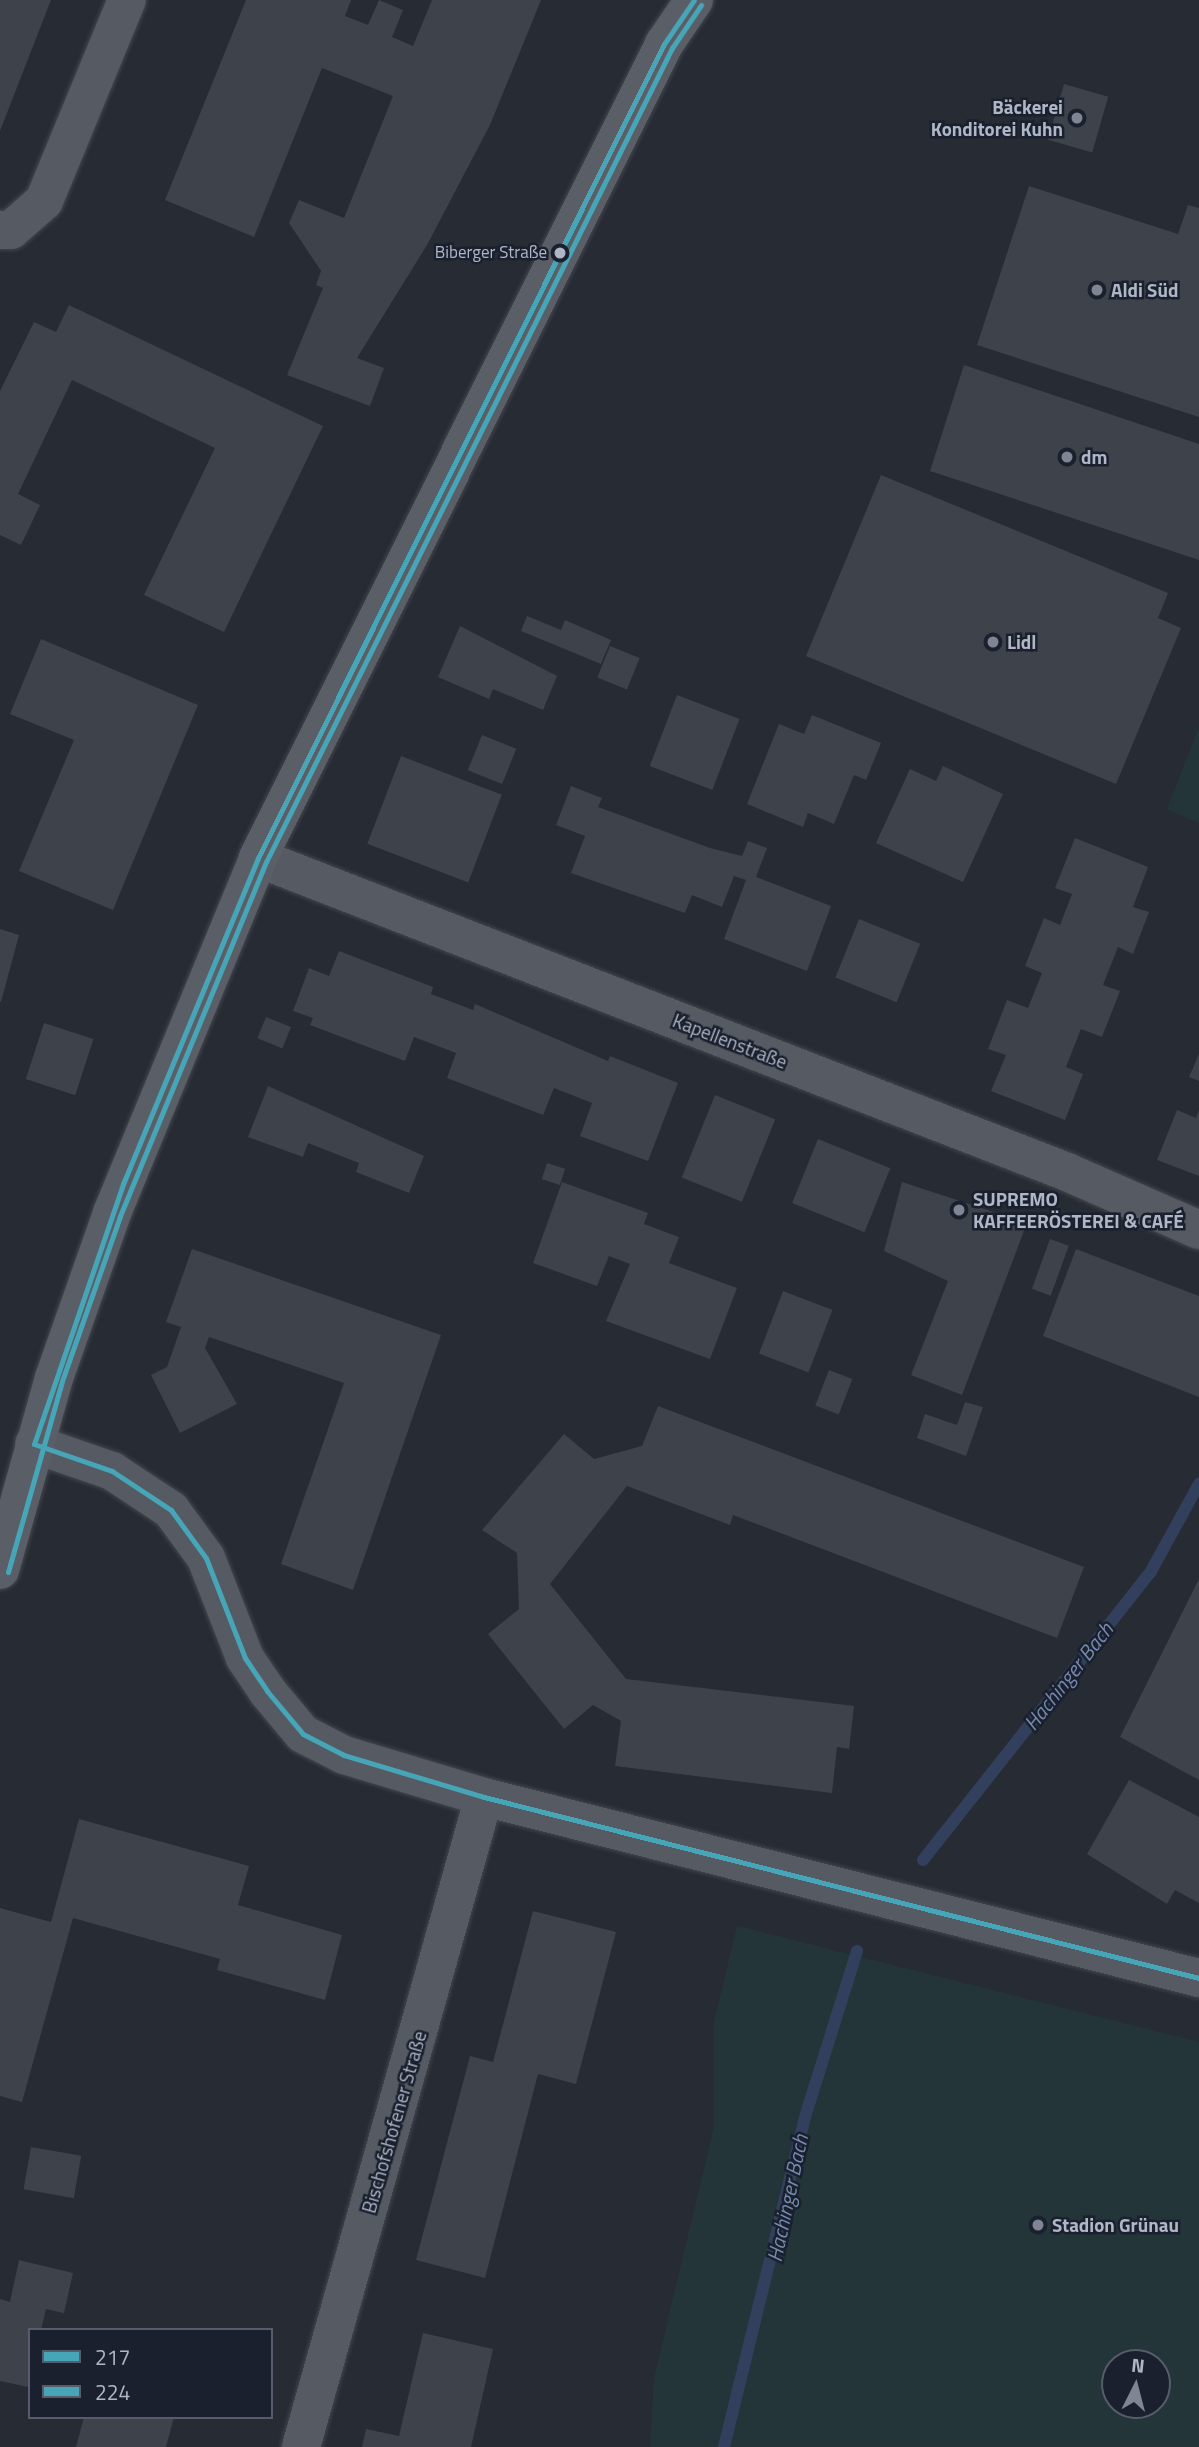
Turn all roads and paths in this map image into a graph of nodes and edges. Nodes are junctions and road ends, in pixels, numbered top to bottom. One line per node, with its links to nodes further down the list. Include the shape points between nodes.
1 (127, 0): 5 (street, via 44,201 11,230)
2 (678, 0): 4 (main road)
3 (694, 0): 4 (main road)
4 (664, 44): 6 (main road)
5 (0, 230)
6 (258, 858): 7 (street, Kapellenstraße, via 1067,1172); 8 (main road, via 123,1184)
7 (1199, 1230)
8 (34, 1444): 9 (main road); 10 (street, via 112,1471 171,1510 206,1558 244,1658 303,1734 344,1755)
9 (0, 1570)
10 (484, 1797): 11 (street); 12 (street, Bischofshofener Straße)
11 (1199, 1978)
12 (301, 2447)

